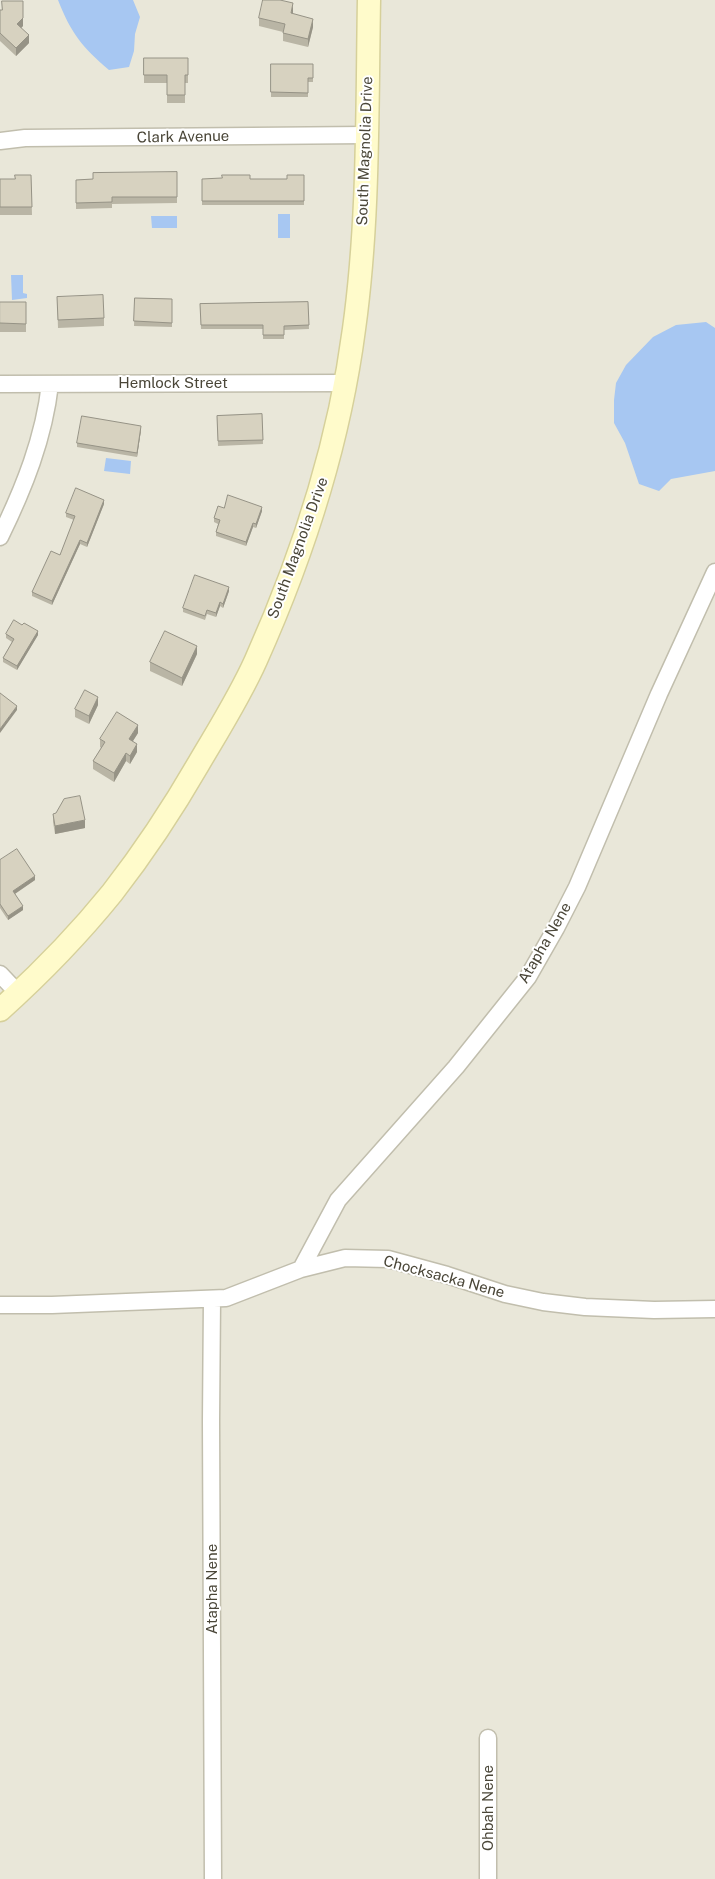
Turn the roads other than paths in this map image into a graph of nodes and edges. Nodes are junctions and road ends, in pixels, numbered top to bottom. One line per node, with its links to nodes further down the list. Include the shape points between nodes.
1 (369, 0): 2 (main road, South Magnolia Drive)
2 (366, 136): 3 (street, Clark Avenue, via 25,138); 4 (main road, South Magnolia Drive, via 360,277)
3 (0, 141)
4 (346, 383): 6 (street, Hemlock Street); 10 (main road, South Magnolia Drive, via 331,452 288,584 255,662 224,721 181,793 112,893)
5 (0, 384): 6 (street, Hemlock Street)
6 (50, 384): 7 (street, via 38,449)
7 (0, 537)
8 (715, 572): 12 (street, Atapha Nene, via 577,887 528,978 456,1066 338,1200)
9 (0, 974): 10 (street)
10 (18, 994): 11 (main road, South Magnolia Drive)
11 (0, 1010)
12 (301, 1268): 13 (street, Chocksacka Nene, via 247,1291); 15 (street, Chocksacka Nene, via 345,1258 388,1259 505,1294 544,1302 654,1310)
13 (212, 1299): 14 (street, Chocksacka Nene); 17 (street, Atapha Nene)
14 (0, 1305)
15 (715, 1309)
16 (488, 1738): 18 (street, Ohbah Nene)
17 (213, 1879)
18 (488, 1879)

